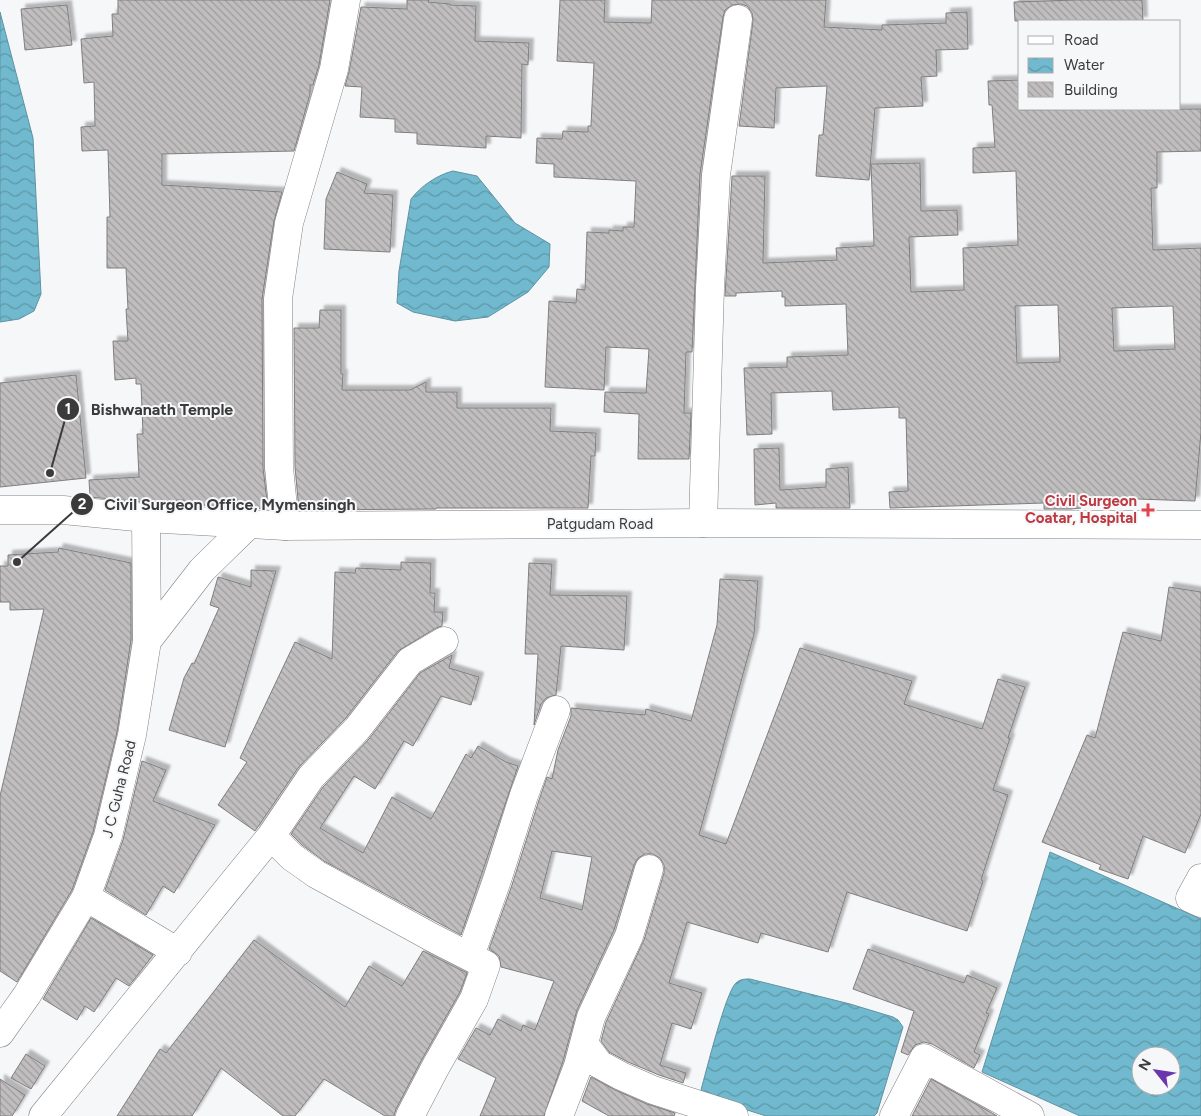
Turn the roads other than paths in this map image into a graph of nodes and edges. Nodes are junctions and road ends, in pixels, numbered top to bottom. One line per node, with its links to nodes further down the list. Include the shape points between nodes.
1 (346, 0): 8 (street, via 334,68 289,223 278,299 279,468)
2 (738, 19): 6 (street, via 716,175)
3 (0, 510): 4 (street, Patgudam Road, via 63,510)
4 (146, 518): 5 (street, Patgudam Road); 9 (street, J C Guha Road)
5 (250, 523): 8 (street, Patgudam Road); 9 (street, via 202,570)
6 (703, 523): 7 (street, Patgudam Road); 8 (street, Patgudam Road)
7 (1201, 525)
8 (285, 526)
9 (147, 641): 15 (street, J C Guha Road, via 132,736 108,836)
10 (444, 641): 12 (street, via 410,662 357,729 311,777)
11 (556, 710): 18 (street)
12 (271, 836): 17 (street); 18 (street, via 316,874)
13 (649, 869): 20 (street, via 629,936 591,1017)
14 (1201, 878): 16 (street, via 1190,898)
15 (86, 897): 17 (street); 19 (street, J C Guha Road, via 27,995)
16 (1201, 903)
17 (178, 952): 21 (street)
18 (470, 956): 22 (street, via 486,965 474,999)
19 (0, 1033)
20 (584, 1044): 23 (street); 24 (street, via 598,1064 621,1076 653,1090)
21 (43, 1116)
22 (410, 1116)
23 (559, 1116)
24 (734, 1116)
25 (894, 1116): 26 (street, via 924,1058)
26 (1030, 1116)

